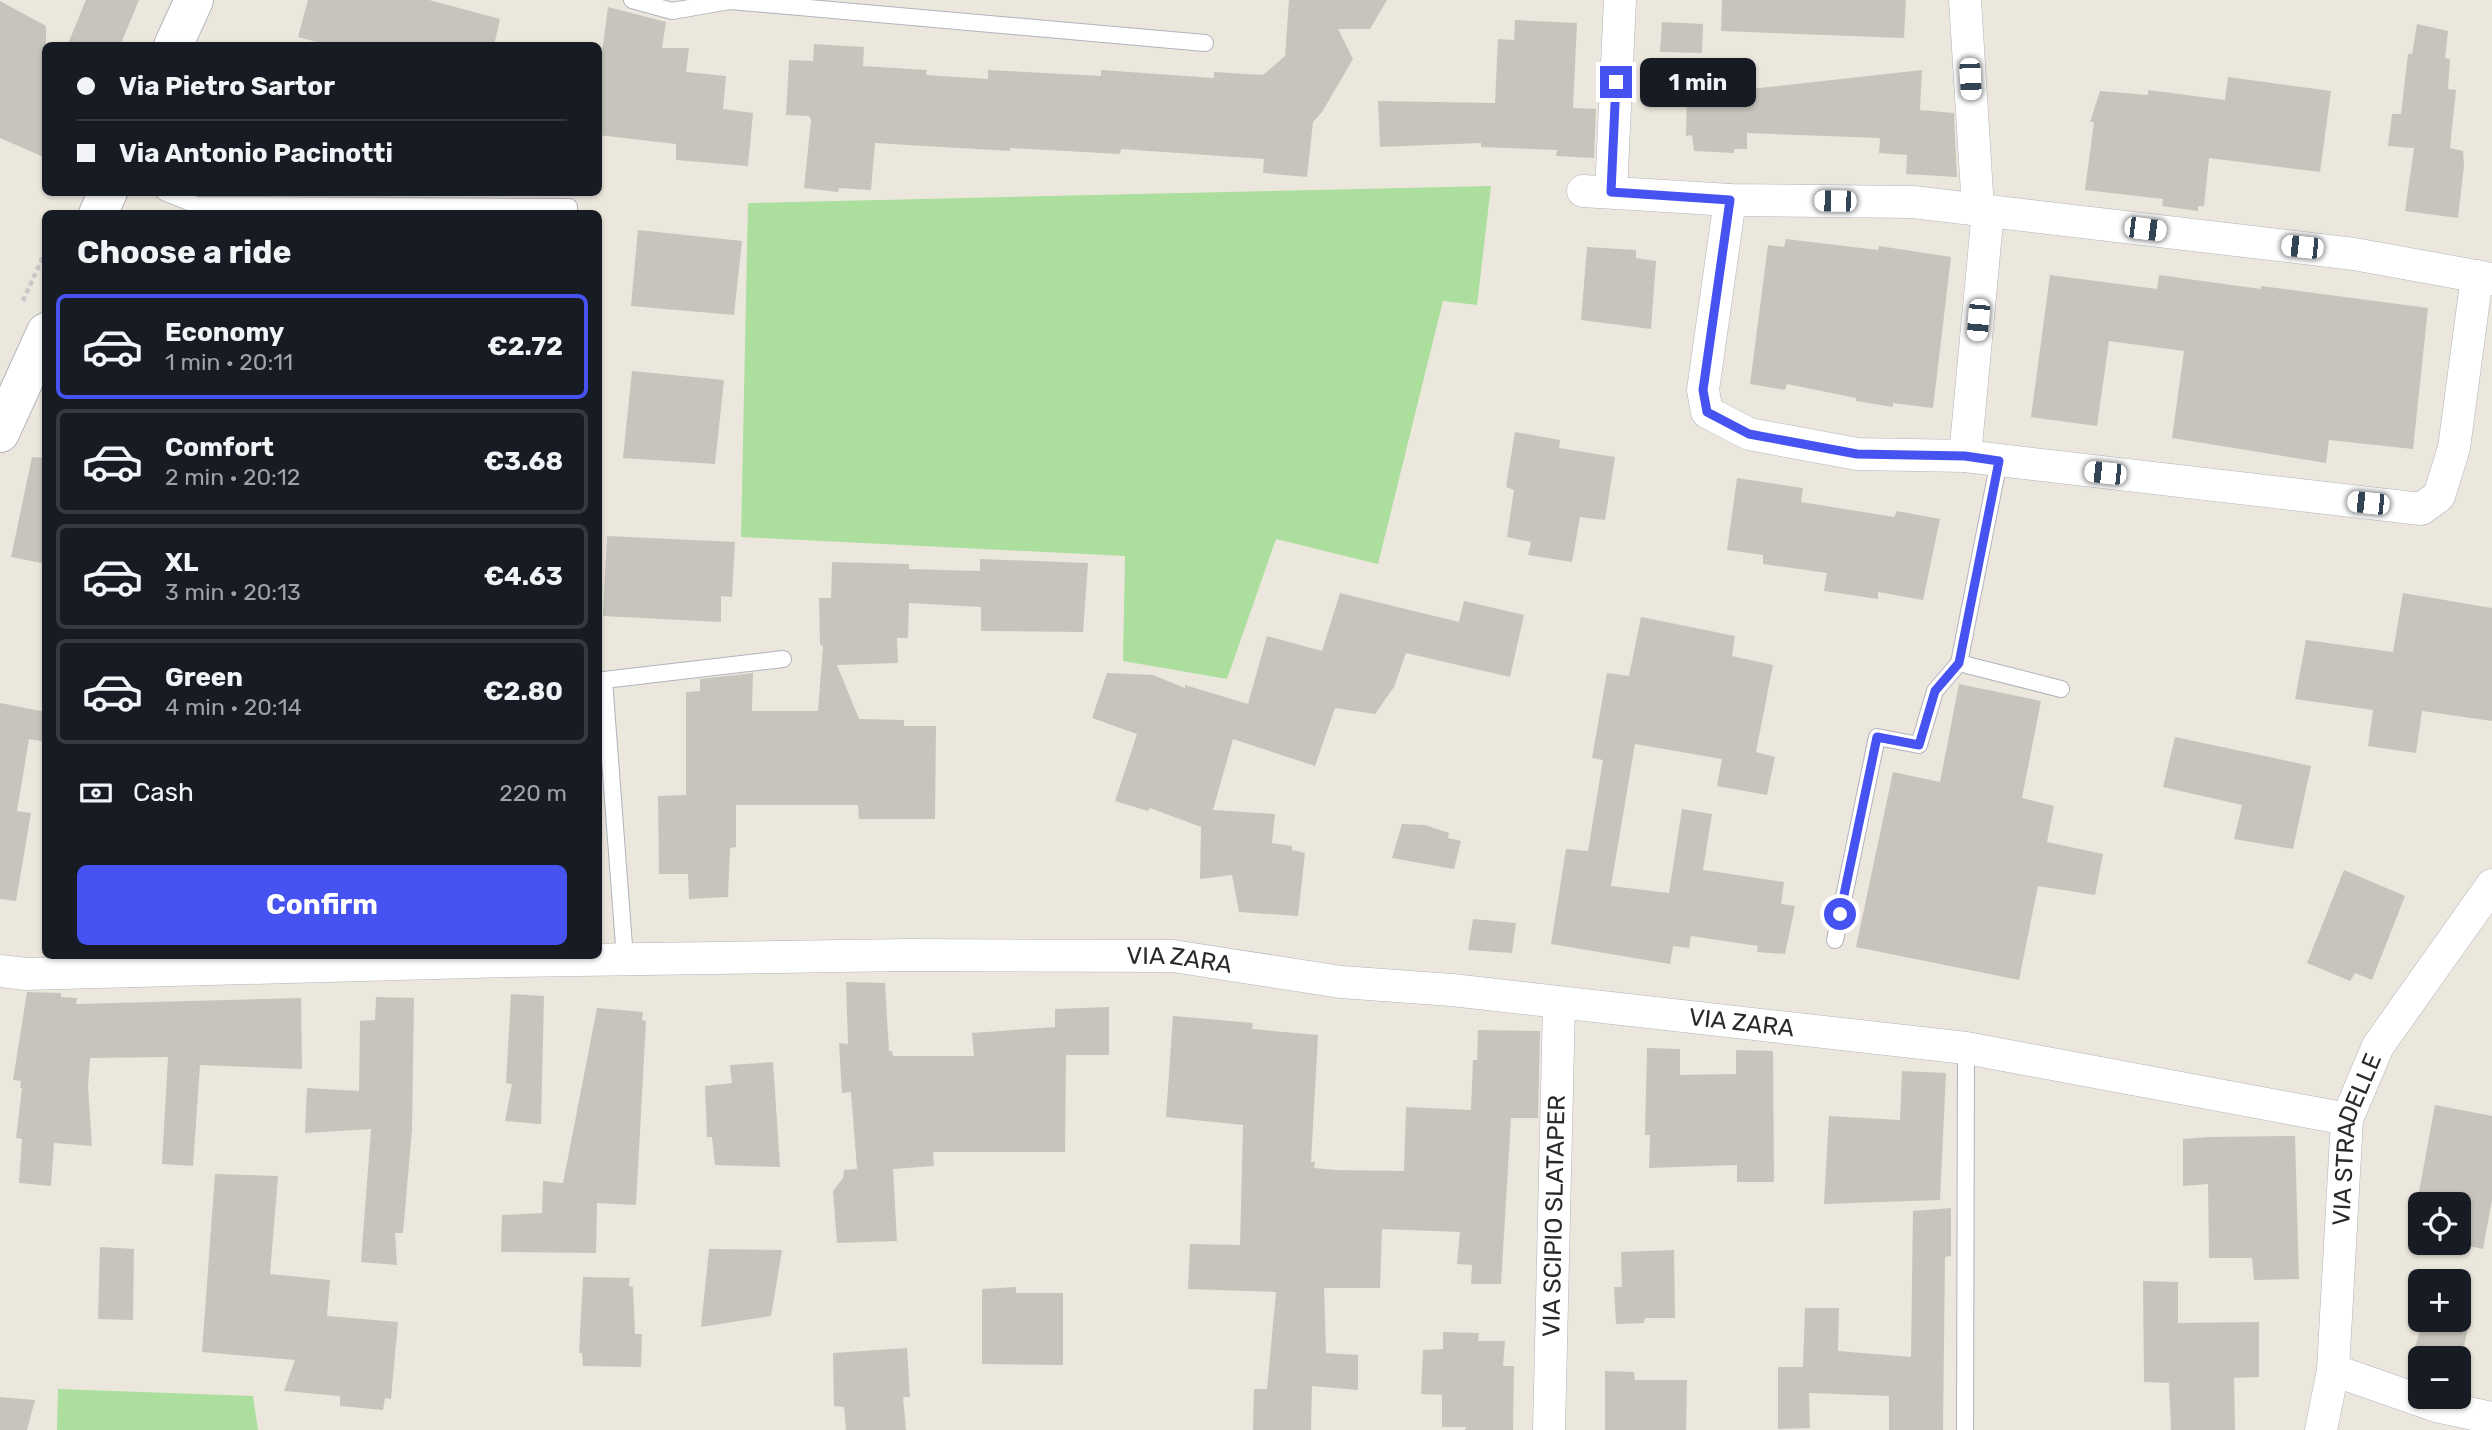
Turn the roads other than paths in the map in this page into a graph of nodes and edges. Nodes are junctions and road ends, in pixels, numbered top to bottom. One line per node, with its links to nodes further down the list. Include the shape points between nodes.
1 (194, 0): 5 (street)
2 (632, 0): 6 (lane, via 672,10 730,1)
3 (1620, 0): 8 (street, via 1597,191)
4 (1965, 0): 10 (street)
5 (175, 42)
6 (1205, 43)
7 (174, 196): 9 (lane, via 196,205 569,206)
8 (1730, 200): 10 (street, via 1913,202); 14 (street, via 1703,390 1707,412 1749,434 1857,454)
9 (569, 210)
10 (1983, 210): 11 (street, via 2354,254); 14 (street)
11 (2485, 278): 15 (street, via 2454,448 2439,496 2421,509)
12 (42, 345): 13 (street)
13 (0, 433)
14 (1965, 456): 15 (street)
15 (1999, 461): 17 (lane)
16 (783, 659): 21 (lane, via 604,680)
17 (1959, 663): 18 (lane); 20 (lane, via 1935,691 1919,745 1877,737)
18 (2061, 689)
19 (2492, 885): 25 (street, VIA STRADELLE, via 2378,1046)
20 (1835, 940)
21 (625, 959): 22 (street, VIA ZARA); 23 (street, VIA ZARA, via 1173,956 1341,982)
22 (0, 971)
23 (1559, 1003): 24 (street, VIA ZARA); 28 (street, VIA SCIPIO SLATAPER)
24 (1966, 1048): 25 (street, VIA ZARA); 29 (lane)
25 (2347, 1119): 26 (street, VIA STRADELLE)
26 (2333, 1370): 27 (street, via 2436,1406); 30 (street, VIA STRADELLE)
27 (2492, 1418)
28 (1549, 1430)
29 (1965, 1430)
30 (2321, 1430)

